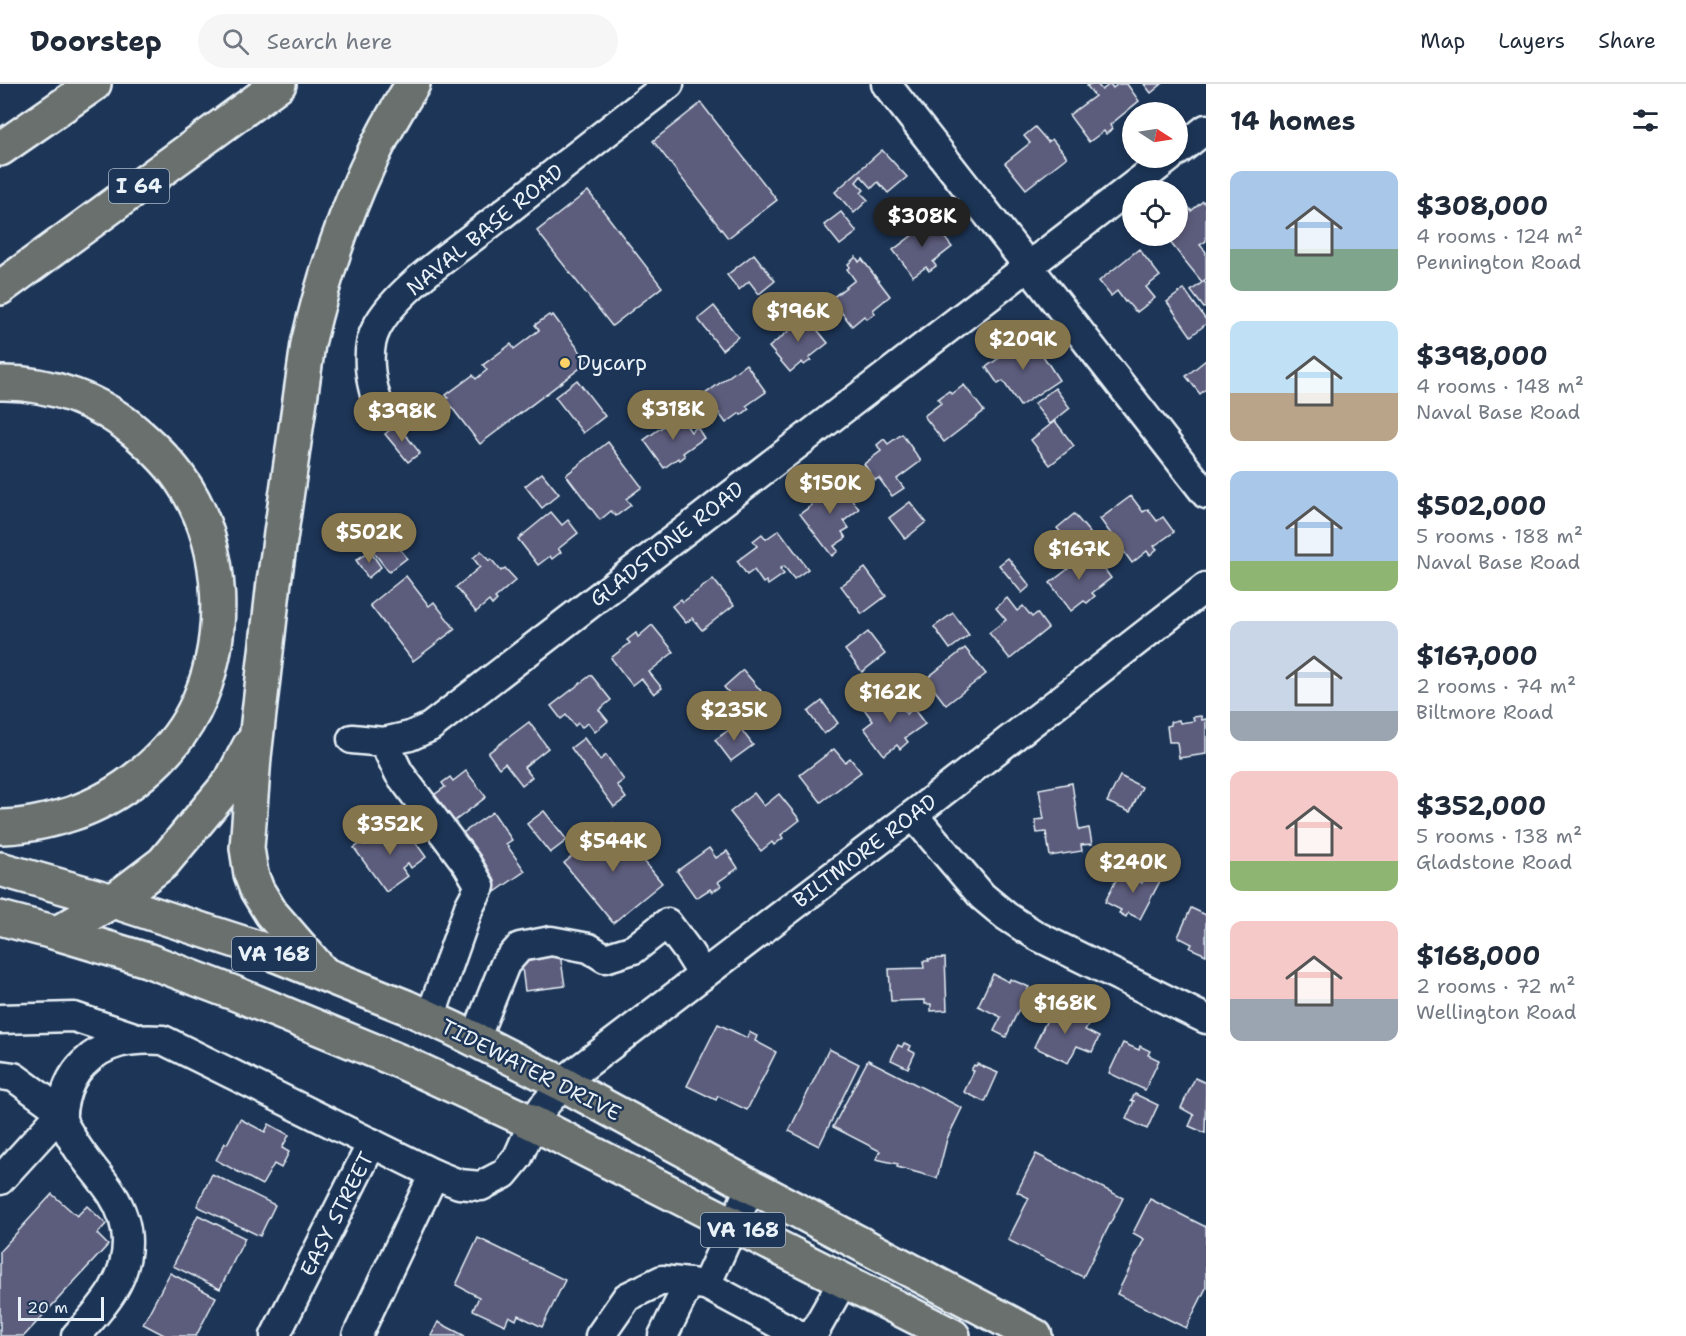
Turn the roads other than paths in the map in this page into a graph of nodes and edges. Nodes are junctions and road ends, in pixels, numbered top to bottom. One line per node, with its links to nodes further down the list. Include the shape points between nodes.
1 (94, 84): 8 (main road)
2 (279, 84): 11 (main road, I 64)
3 (413, 84): 16 (main road, via 364,173 332,257 308,344 274,582)
4 (669, 84): 13 (street, NAVAL BASE ROAD, via 424,276 386,312 374,332 370,354 371,380)
5 (886, 84): 10 (street)
6 (1206, 129): 7 (street)
7 (1188, 143)
8 (0, 148)
9 (1156, 168): 10 (street, GLADSTONE ROAD)
10 (1028, 266): 14 (street); 18 (street, GLADSTONE ROAD, via 430,727)
11 (0, 288)
12 (0, 383): 20 (main road, via 68,393 128,425 157,450 182,480 200,515 213,552 218,592 217,634 206,682 194,712 171,746 116,794 87,809 47,822)
13 (382, 413)
14 (1206, 494)
15 (1206, 587): 19 (street, BILTMORE ROAD)
16 (258, 730): 22 (main road, via 231,781 163,863); 25 (main road, via 247,848 251,874 271,913)
17 (352, 740): 18 (street, GLADSTONE ROAD)
18 (384, 742): 27 (street, via 399,772 480,886)
19 (913, 814): 26 (street, BILTMORE ROAD); 29 (street, via 982,896 1006,916 1038,936)
20 (0, 827)
21 (0, 869): 22 (main road, TIDEWATER DRIVE / VA 168)
22 (113, 901): 24 (main road); 25 (main road, TIDEWATER DRIVE / VA 168, via 261,949)
23 (0, 918): 24 (main road, VA 168)
24 (57, 933): 35 (main road, VA 168, via 147,960 234,993)
25 (323, 974): 27 (main road, TIDEWATER DRIVE / VA 168)
26 (703, 975): 31 (street, via 667,923 634,949 605,958 589,948 551,941 520,947 505,964); 33 (street, BILTMORE ROAD)
27 (430, 1018): 31 (main road, TIDEWATER DRIVE / VA 168)
28 (0, 1019): 30 (street, via 74,1017)
29 (1206, 1019)
30 (137, 1038): 34 (street, via 113,1044 91,1056 66,1089); 36 (street, via 163,1040)
31 (475, 1039): 33 (main road, TIDEWATER DRIVE / VA 168)
32 (0, 1075): 34 (street, via 14,1077)
33 (563, 1084): 35 (street, BILTMORE ROAD); 39 (main road, TIDEWATER DRIVE / VA 168)
34 (62, 1112): 38 (street); 43 (street, via 62,1121 77,1149 113,1195 128,1241 118,1284)
35 (533, 1123): 37 (street, EASY STREET, via 518,1157 504,1174 481,1186 459,1185); 40 (main road, VA 168)
36 (372, 1143): 37 (street, EASY STREET); 44 (street, EASY STREET)
37 (434, 1174): 45 (street)
38 (0, 1180)
39 (751, 1186): 40 (street); 51 (main road, TIDEWATER DRIVE / VA 168)
40 (733, 1225): 41 (main road, VA 168); 42 (street)
41 (843, 1281): 49 (street); 50 (main road, VA 168)
42 (697, 1284): 46 (street, via 662,1281 627,1297); 47 (street); 48 (street)
43 (76, 1336)
44 (275, 1336)
45 (357, 1336)
46 (600, 1336)
47 (664, 1336)
48 (801, 1336)
49 (812, 1336)
50 (953, 1336)
51 (1034, 1336)

